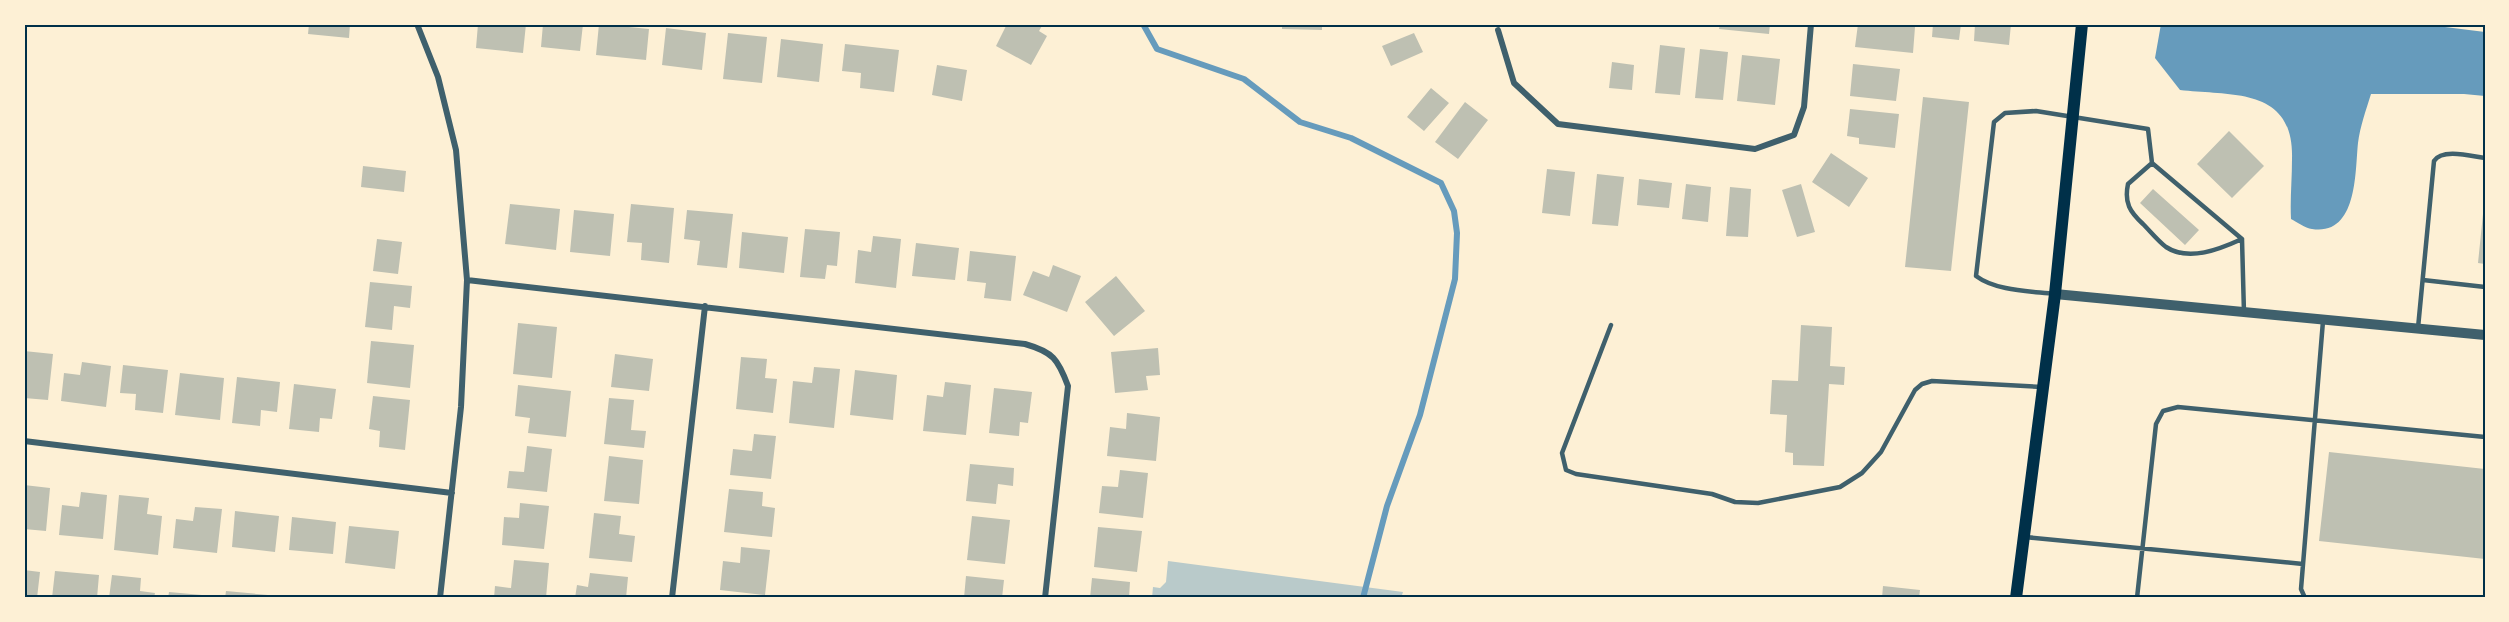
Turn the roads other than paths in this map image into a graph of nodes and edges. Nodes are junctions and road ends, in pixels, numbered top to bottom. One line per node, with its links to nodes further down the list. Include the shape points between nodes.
1 (417, 24): 9 (street, via 438,77 456,150)
2 (1811, 24): 4 (street, via 1804,107 1794,135 1755,149 1558,124 1514,83)
3 (2082, 24): 5 (main road)
4 (1498, 30)
5 (2072, 115): 7 (lane, via 2148,129); 12 (main road); 12 (lane, via 2005,113 1994,123 1976,276 1983,281)
6 (2485, 158): 10 (lane, via 2444,154 2434,161)
7 (2152, 163): 8 (lane); 8 (lane, via 2128,184 2127,205 2166,247 2177,252 2208,252)
8 (2242, 239): 14 (lane)
9 (467, 280): 13 (street); 23 (street, via 462,407)
10 (2423, 280): 11 (lane); 17 (lane)
11 (2485, 287)
12 (2055, 294): 14 (street); 19 (main road)
13 (705, 306): 28 (street); 29 (street, via 1025,344 1045,350 1060,363 1068,386)
14 (2244, 313): 15 (street)
15 (2323, 321): 17 (street); 20 (lane)
16 (1611, 325): 19 (lane, via 1562,453 1566,470 1712,494 1735,502 1758,503 1840,487 1881,452 1922,384 1932,381)
17 (2418, 329): 18 (street)
18 (2485, 335)
19 (2042, 387): 24 (main road)
20 (2315, 420): 21 (lane); 25 (lane, via 2178,407 2163,411 2156,424); 26 (lane)
21 (2485, 437)
22 (24, 441): 23 (street)
23 (452, 493): 27 (street)
24 (2022, 537): 25 (lane); 30 (main road)
25 (2142, 549): 26 (lane); 31 (lane)
26 (2303, 564): 32 (lane, via 2301,589)
27 (440, 598)
28 (672, 598)
29 (1045, 598)
30 (2016, 598)
31 (2137, 598)
32 (2305, 598)
33 (2390, 598): 34 (lane)
34 (2401, 598)

